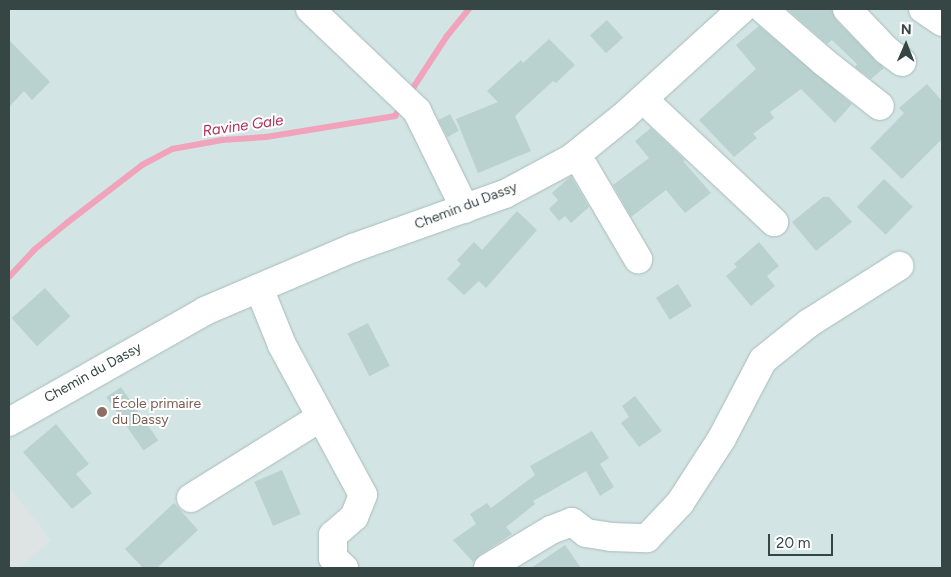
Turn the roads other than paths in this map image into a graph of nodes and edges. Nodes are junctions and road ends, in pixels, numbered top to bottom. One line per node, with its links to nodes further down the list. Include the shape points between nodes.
1 (310, 9): 11 (street, via 417,111)
2 (742, 9): 8 (street, Chemin du Dassy)
3 (764, 9): 9 (street)
4 (846, 9): 7 (street)
5 (923, 9): 6 (street)
6 (942, 22)
7 (902, 62)
8 (643, 99): 10 (street, Chemin du Dassy); 12 (street)
9 (880, 106)
10 (578, 154): 11 (street, Chemin du Dassy, via 504,194); 13 (street)
11 (465, 209): 15 (street, Chemin du Dassy, via 353,248)
12 (774, 222)
13 (638, 259)
14 (899, 266): 20 (street, via 808,323 763,360 712,454 680,503 647,538 586,533 572,522 551,530)
15 (259, 288): 16 (street, via 282,345); 17 (street, Chemin du Dassy, via 205,311)
16 (321, 417): 18 (street); 19 (street, via 363,495 354,517 333,535 333,558)
17 (9, 422)
18 (191, 498)
19 (344, 568)
20 (488, 568)

